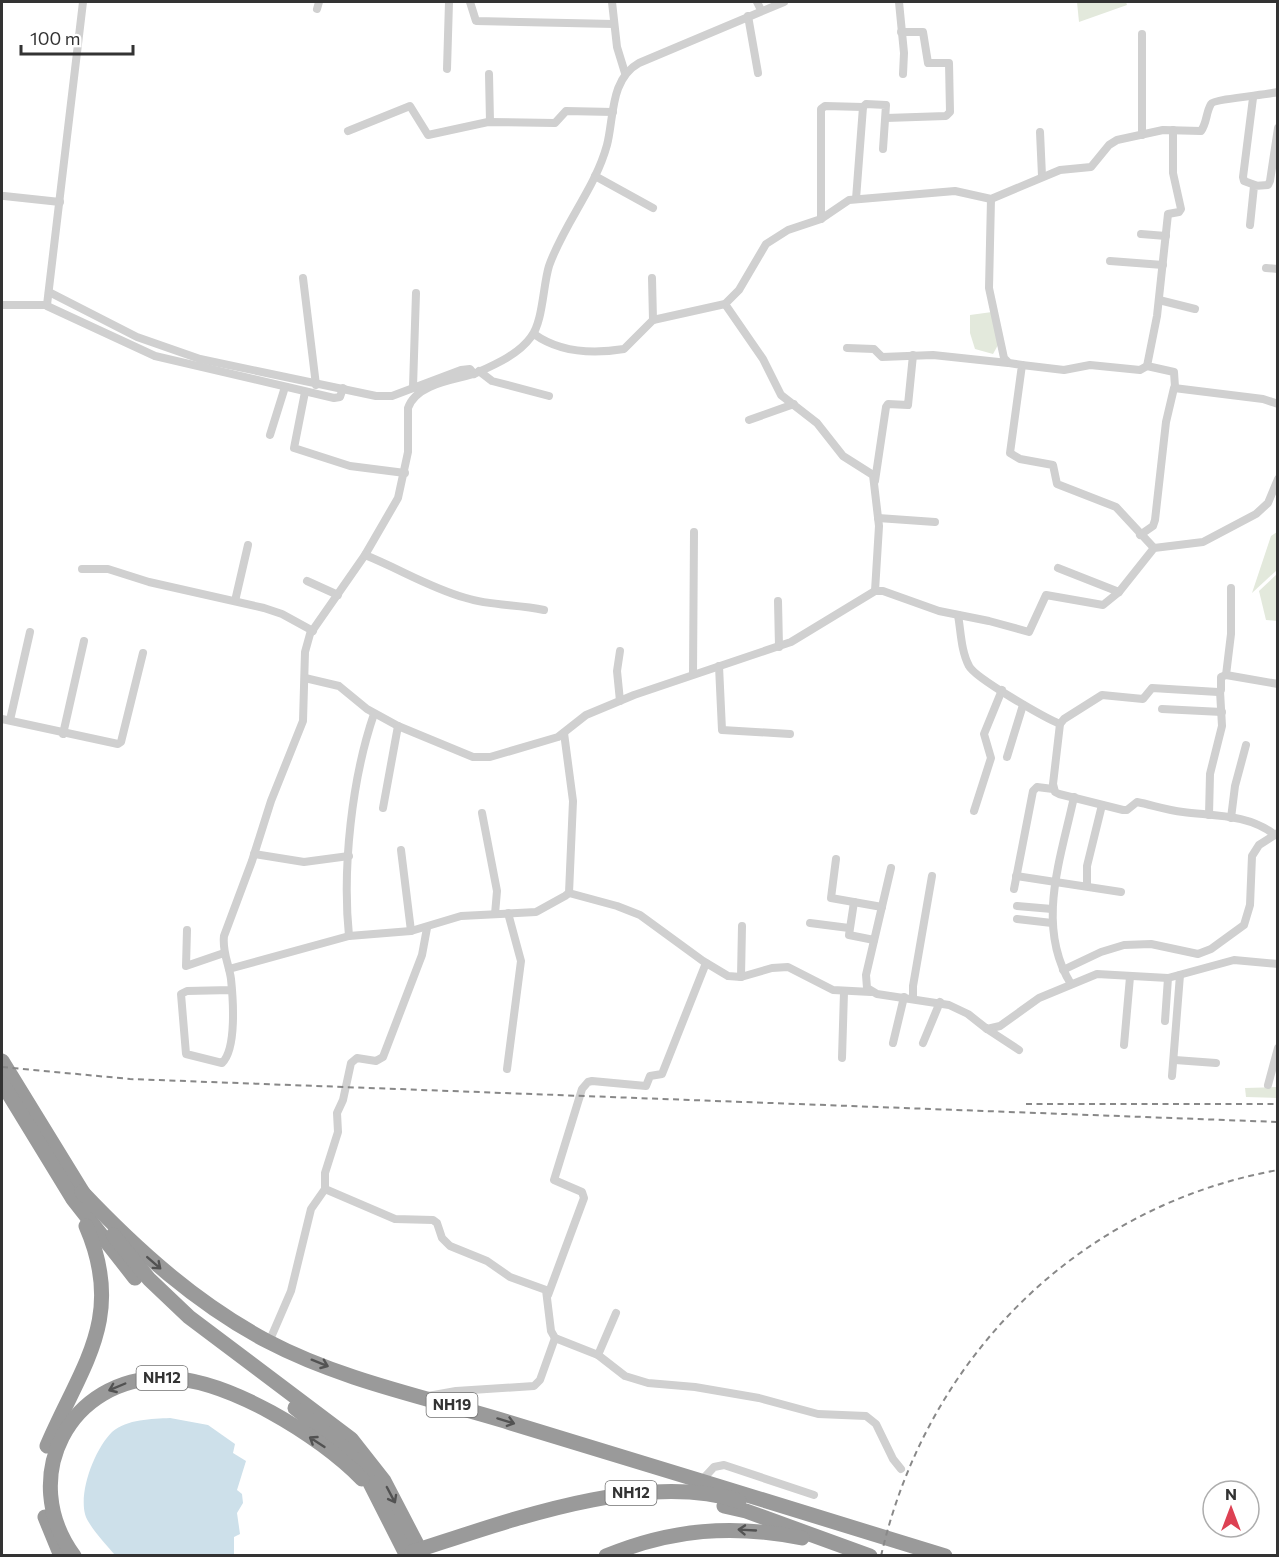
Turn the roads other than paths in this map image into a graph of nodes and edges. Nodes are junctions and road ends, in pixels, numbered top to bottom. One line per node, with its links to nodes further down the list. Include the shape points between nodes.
1 (82, 2): 35 (street)
2 (449, 2): 12 (street)
3 (470, 2): 9 (street, via 476,21)
4 (612, 2): 9 (street)
5 (780, 2): 7 (street)
6 (899, 2): 10 (street)
7 (759, 6): 8 (street)
8 (748, 16): 13 (street, via 639,63); 14 (street)
9 (614, 24): 13 (street)
10 (901, 32): 16 (street); 21 (street, via 924,33 928,63 950,63 950,114)
11 (1142, 34): 27 (street)
12 (447, 69)
13 (626, 73): 20 (street)
14 (758, 73)
15 (489, 74): 22 (street)
16 (903, 74)
17 (1278, 92): 18 (street)
18 (1253, 98): 24 (street, via 1218,99 1210,105 1201,131); 31 (street, via 1243,177)
19 (862, 107): 21 (street, via 885,104); 33 (street); 37 (street, via 825,106 821,110)
20 (613, 112): 22 (street, via 566,111 555,123); 29 (street)
21 (885, 118): 28 (street)
22 (490, 122): 25 (street, via 428,135 410,106)
23 (1278, 128): 31 (street, via 1270,183)
24 (1173, 130): 27 (street); 40 (street, via 1173,173 1181,209 1168,212)
25 (348, 131)
26 (1040, 132): 30 (street)
27 (1142, 135): 30 (street, via 1113,142 1091,167)
28 (884, 149)
29 (595, 176): 36 (street); 54 (street, via 566,226 549,266)
30 (1042, 176): 34 (street)
31 (1255, 185): 38 (street)
32 (4, 196): 35 (street)
33 (856, 199): 34 (street, via 955,191); 37 (street, via 839,205)
34 (991, 200): 57 (street, via 989,288 1004,358)
35 (60, 202): 48 (street)
36 (653, 208)
37 (821, 219): 50 (street, via 788,230 766,244 739,290)
38 (1250, 225)
39 (1141, 234): 40 (street)
40 (1166, 236): 42 (street)
41 (1110, 261): 42 (street)
42 (1163, 265): 49 (street)
43 (1266, 268): 44 (street)
44 (1278, 269)
45 (303, 278): 61 (street)
46 (652, 278): 53 (street)
47 (416, 293): 63 (street)
48 (48, 300): 51 (street); 61 (street, via 200,359); 62 (street, via 155,356)
49 (1159, 300): 52 (street); 59 (street)
50 (725, 304): 53 (street); 69 (street, via 763,358 775,388)
51 (2, 305)
52 (1195, 309)
53 (653, 320): 54 (street, via 628,347 619,350 564,349)
54 (534, 334): 60 (street, via 522,347)
55 (848, 348): 56 (street, via 874,349 882,357)
56 (913, 355): 57 (street); 75 (street, via 908,405 886,407)
57 (1009, 363): 58 (street)
58 (1022, 365): 59 (street, via 1064,370 1090,364 1140,370); 79 (street, via 1010,453 1020,459 1053,465 1057,484 1116,507)
59 (1147, 366): 64 (street, via 1174,372)
60 (477, 372): 63 (street, via 461,370); 68 (street, via 492,381); 73 (street, via 434,386 410,400)
61 (316, 383): 65 (street); 67 (street)
62 (285, 387): 66 (street); 72 (street)
63 (413, 387): 65 (street, via 383,397)
64 (1175, 387): 70 (street); 79 (street, via 1166,422 1155,520)
65 (343, 388): 67 (street, via 339,398)
66 (305, 392): 67 (street); 73 (street, via 294,448 350,466)
67 (317, 395)
68 (549, 396)
69 (794, 404): 71 (street); 75 (street, via 817,423 843,456 869,471)
70 (1278, 404)
71 (749, 420)
72 (270, 435)
73 (405, 473): 82 (street, via 398,498)
74 (1278, 479): 81 (street, via 1268,503 1256,514 1203,542)
75 (875, 481): 76 (street)
76 (878, 518): 77 (street); 87 (street)
77 (935, 522)
78 (694, 532): 101 (street)
79 (1140, 536): 81 (street)
80 (248, 545): 90 (street)
81 (1154, 548): 88 (street)
82 (365, 555): 89 (street); 92 (street, via 432,587 466,598)
83 (82, 568): 90 (street, via 108,569)
84 (1058, 568): 88 (street)
85 (307, 581): 89 (street)
86 (1231, 588): 102 (street)
87 (875, 591): 93 (street); 97 (street)
88 (1119, 592): 93 (street, via 1107,603 1096,606 1046,596 1029,632)
89 (338, 595): 94 (street)
90 (235, 601): 94 (street, via 274,611)
91 (777, 601): 97 (street)
92 (544, 610)
93 (958, 615): 105 (street, via 969,667)
94 (312, 631): 103 (street, via 305,652)
95 (30, 632): 112 (street)
96 (84, 641): 116 (street)
97 (779, 647): 100 (street)
98 (620, 651): 107 (street)
99 (143, 653): 116 (street, via 121,742 113,745)
100 (719, 666): 101 (street); 117 (street, via 722,730)
101 (693, 674): 107 (street)
102 (1226, 675): 104 (street); 106 (street, via 1221,676)
103 (305, 678): 111 (street, via 339,686); 130 (street, via 303,721)
104 (1278, 684)
105 (1002, 690): 108 (street); 124 (street, via 984,735 991,758)
106 (1220, 692): 110 (street); 113 (street, via 1152,688 1143,699 1102,696 1069,714)
107 (620, 701): 115 (street, via 580,718)
108 (1023, 705): 113 (street); 119 (street)
109 (1162, 709): 110 (street)
110 (1222, 712): 126 (street)
111 (374, 714): 114 (street); 131 (street, via 360,757)
112 (6, 719): 116 (street)
113 (1060, 724): 120 (street)
114 (398, 726): 115 (street, via 481,758 534,746); 123 (street)
115 (564, 733): 138 (street, via 573,801)
116 (63, 734)
117 (790, 734)
118 (1246, 745): 127 (street)
119 (1007, 757)
120 (1053, 789): 121 (street); 135 (street, via 1037,787 1033,791)
121 (1074, 797): 122 (street); 136 (street)
122 (1102, 804): 126 (street, via 1127,810 1137,802); 137 (street, via 1087,866)
123 (383, 808)
124 (974, 811)
125 (482, 813): 143 (street)
126 (1206, 814): 127 (street)
127 (1231, 818): 128 (street, via 1259,824)
128 (1276, 834): 163 (street, via 1259,845 1252,856 1250,905 1244,925 1211,949 1198,954 1151,944 1124,945)
129 (401, 850): 151 (street)
130 (254, 855): 131 (street, via 304,862); 157 (street, via 224,936)
131 (349, 856): 155 (street)
132 (836, 859): 141 (street, via 831,898)
133 (891, 868): 144 (street)
134 (932, 876): 168 (street)
135 (1016, 876): 136 (street); 139 (street)
136 (1057, 881): 137 (street); 145 (street)
137 (1087, 886): 140 (street)
138 (569, 889): 146 (street, via 536,912); 158 (street, via 640,915)
139 (1014, 889)
140 (1121, 892)
141 (854, 902): 144 (street); 153 (street)
142 (1017, 906): 145 (street)
143 (497, 907): 146 (street); 152 (street)
144 (882, 907): 156 (street)
145 (1052, 909): 149 (street)
146 (508, 913): 181 (street, via 521,961)
147 (1017, 919): 149 (street)
148 (810, 923): 153 (street)
149 (1052, 923): 163 (street, via 1058,958)
150 (742, 926): 160 (street)
151 (410, 927): 152 (street); 155 (street)
152 (427, 928): 186 (street, via 422,955 383,1057 376,1061 357,1058 351,1063 337,1113 338,1132)
153 (849, 928): 156 (street, via 849,935)
154 (187, 930): 157 (street, via 186,966)
155 (348, 931): 157 (street)
156 (874, 940): 165 (street)
157 (226, 962): 166 (street)
158 (706, 963): 160 (street, via 728,976); 188 (street, via 662,1074 650,1076 646,1086 592,1081 582,1089 554,1180 582,1192 584,1198)
159 (1278, 964): 161 (street, via 1234,960)
160 (741, 974): 167 (street, via 789,967 825,988)
161 (1180, 975): 164 (street); 178 (street)
162 (1130, 977): 163 (street, via 1106,973); 164 (street); 174 (street)
163 (1068, 978): 171 (street, via 1000,1026)
164 (1168, 978): 170 (street)
165 (868, 987): 167 (street); 168 (street)
166 (231, 990): 166 (street, via 231,1045 227,1059 222,1063 186,1054 181,994)
167 (844, 992): 177 (street)
168 (911, 994): 169 (street); 173 (street)
169 (940, 1002): 171 (street, via 959,1008); 172 (street)
170 (1165, 1022)
171 (987, 1029): 176 (street)
172 (923, 1042)
173 (892, 1043)
174 (1124, 1045)
175 (1278, 1048): 184 (street)
176 (1019, 1050)
177 (842, 1058)
178 (1175, 1060): 180 (street); 182 (street)
179 (2, 1061): 185 (highway, NH19)
180 (1216, 1063)
181 (507, 1069)
182 (1172, 1076)
183 (2, 1083): 185 (highway, NH19)
184 (1268, 1085)
185 (25, 1110): 187 (highway, NH19)
186 (325, 1189): 188 (street, via 395,1219 433,1220 450,1246 487,1261); 191 (street, via 311,1209 291,1291)
187 (78, 1196): 191 (highway, NH19, one-way to 191, via 166,1274 216,1311); 197 (highway, NH19, via 120,1262 164,1308 198,1338 330,1435 354,1458); 198 (highway, NH19, one-way to 198, via 170,1300 215,1339 351,1439 374,1465); 202 (highway, NH19, via 96,1256 101,1308 86,1368 55,1428 42,1464 42,1506 47,1528)
188 (548, 1295): 190 (street)
189 (616, 1313): 192 (street)
190 (555, 1338): 192 (street); 193 (street, via 540,1380 534,1386)
191 (269, 1342): 193 (highway, NH19, one-way to 193, via 339,1371)
192 (598, 1355): 194 (street, via 624,1376 648,1383 759,1398 818,1414 866,1416 876,1424)
193 (424, 1397): 195 (highway, NH19, one-way to 195)
194 (901, 1469)
195 (702, 1480): 196 (street, via 714,1467 724,1465); 199 (highway, NH19)
196 (814, 1495)
197 (380, 1501): 198 (highway, NH12); 203 (highway, NH12, one-way to 203, via 327,1449 240,1399 184,1380 147,1378 100,1395 85,1407 56,1450 50,1477 52,1507)
198 (404, 1532): 205 (highway, NH12); 206 (highway, NH19)
199 (866, 1536): 201 (highway, NH12); 204 (highway, NH12, via 725,1497 648,1492 590,1500)
200 (846, 1548): 207 (highway, via 746,1511 665,1501 596,1508); 208 (highway, one-way to 208, via 752,1530 724,1529 669,1535); 209 (highway)
201 (916, 1551): 210 (highway)
202 (61, 1556)
203 (74, 1556)
204 (400, 1556)
205 (408, 1556)
206 (423, 1556)
207 (435, 1556)
208 (606, 1556)
209 (870, 1556)
210 (945, 1556)

